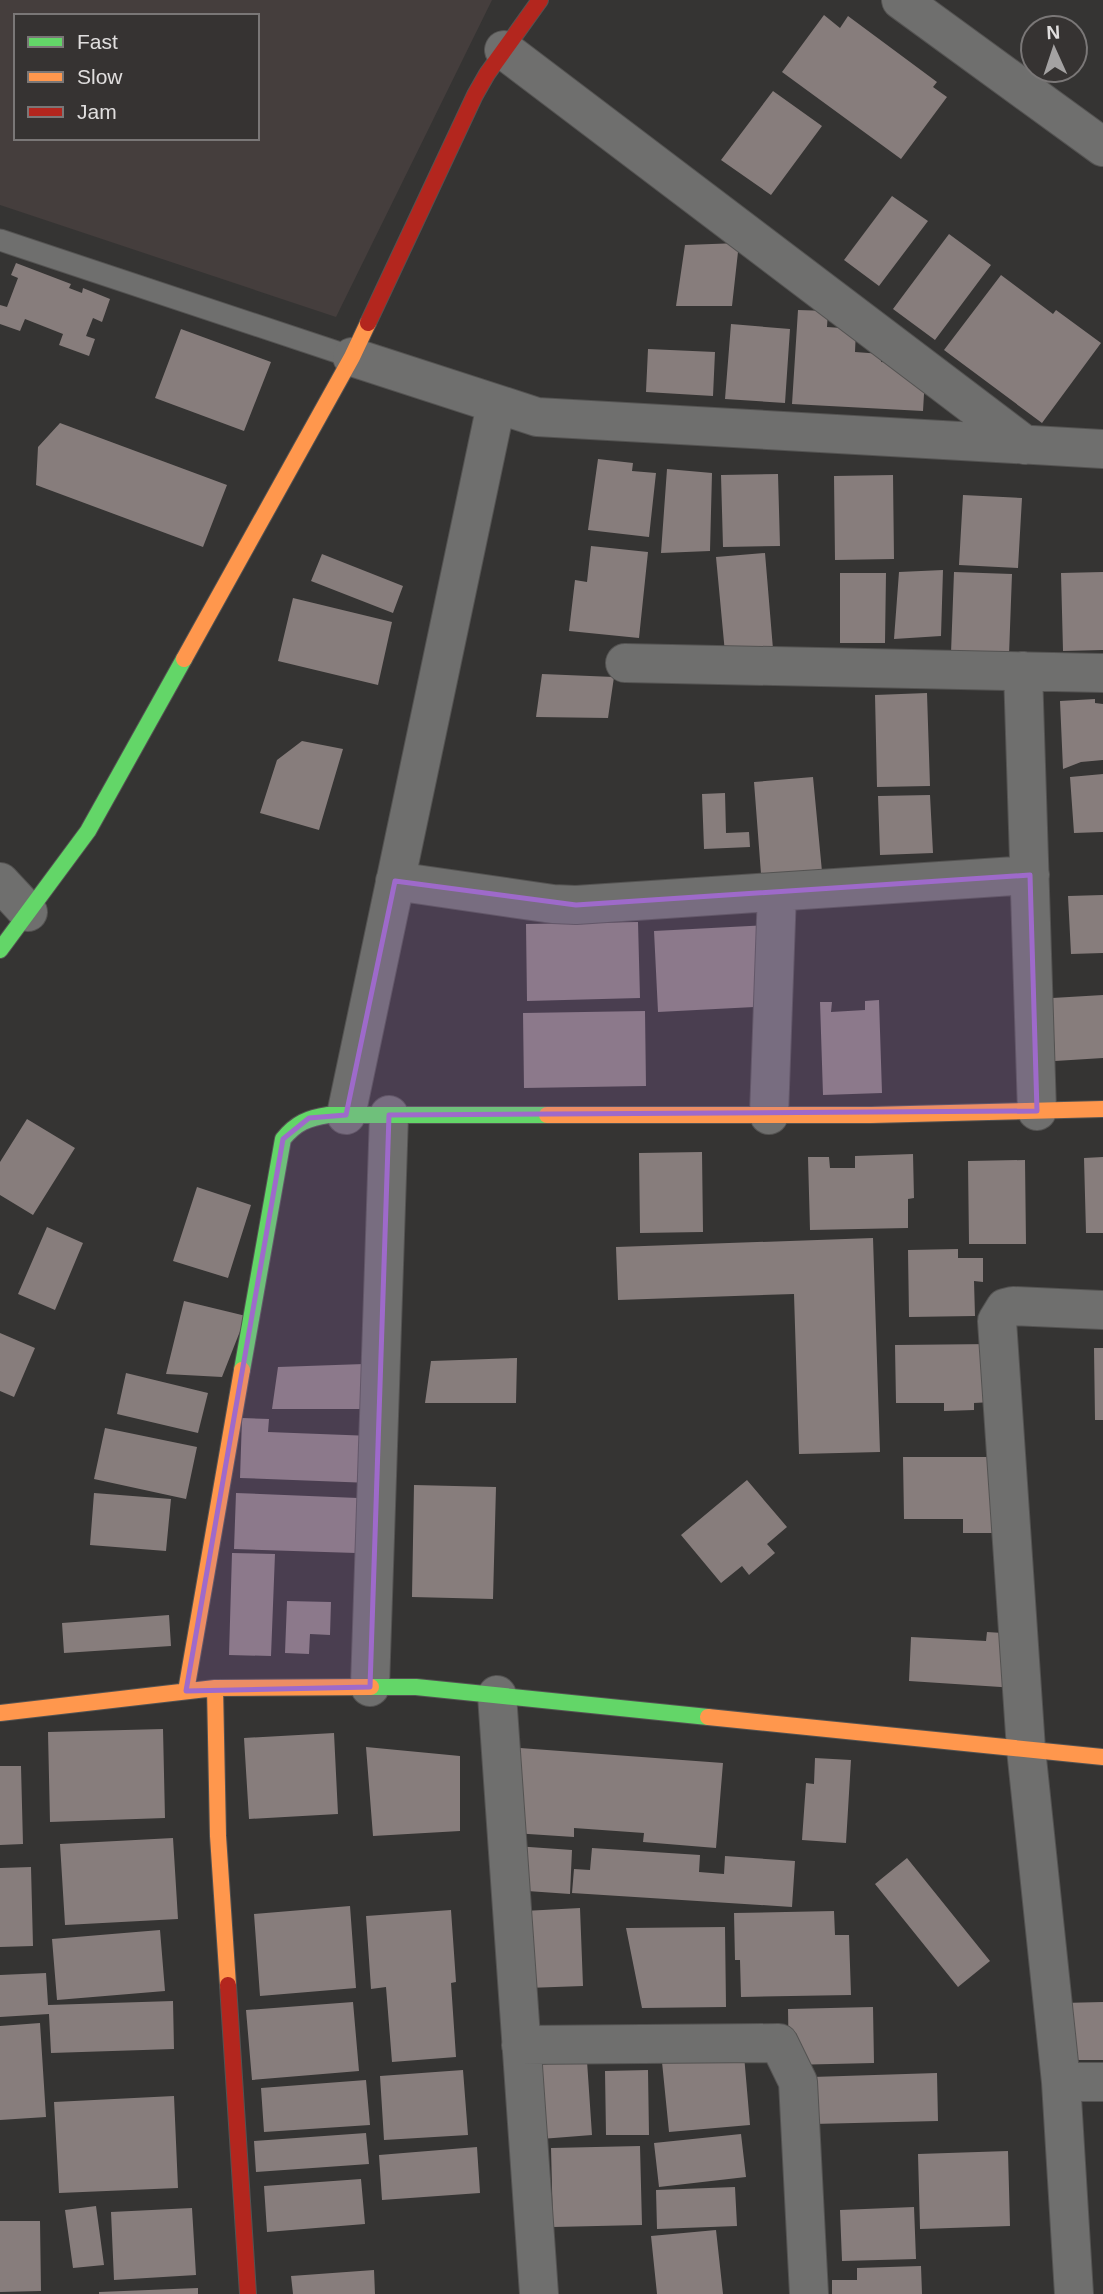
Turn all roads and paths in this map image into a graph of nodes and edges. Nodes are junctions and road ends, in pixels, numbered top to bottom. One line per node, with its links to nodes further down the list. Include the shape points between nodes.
1 (540, 0): 3 (street)
2 (901, 0): 4 (street)
3 (504, 50): 6 (street, via 475,95); 8 (street)
4 (1103, 148)
5 (0, 240): 6 (lane)
6 (352, 357): 7 (street); 17 (street, via 88,831)
7 (496, 405): 8 (street, via 559,419); 14 (street)
8 (1025, 445): 9 (street)
9 (1103, 449)
10 (625, 663): 11 (street)
11 (1023, 671): 12 (street); 13 (street)
12 (1103, 673)
13 (1030, 875): 16 (street); 20 (street)
14 (395, 881): 16 (street, via 576,905); 21 (street)
15 (0, 882): 17 (street)
16 (777, 892): 23 (street)
17 (28, 912): 18 (street)
18 (0, 950)
19 (1103, 1109): 20 (street)
20 (1038, 1111): 23 (street)
21 (346, 1115): 22 (street); 27 (street, via 309,1118 293,1125 283,1139)
22 (389, 1115): 23 (street); 25 (street)
23 (769, 1115)
24 (1103, 1310): 30 (street, via 1013,1306 1005,1308 997,1321)
25 (370, 1687): 26 (street); 28 (street)
26 (215, 1688): 27 (street); 35 (street, via 218,1836)
27 (186, 1691): 29 (street)
28 (497, 1695): 30 (street); 32 (street)
29 (0, 1713)
30 (1026, 1749): 31 (street); 33 (street)
31 (1103, 1757)
32 (521, 2045): 36 (street); 37 (street, via 779,2043 798,2082)
33 (1061, 2082): 34 (street); 38 (street)
34 (1103, 2082)
35 (248, 2294)
36 (539, 2294)
37 (809, 2294)
38 (1074, 2294)

